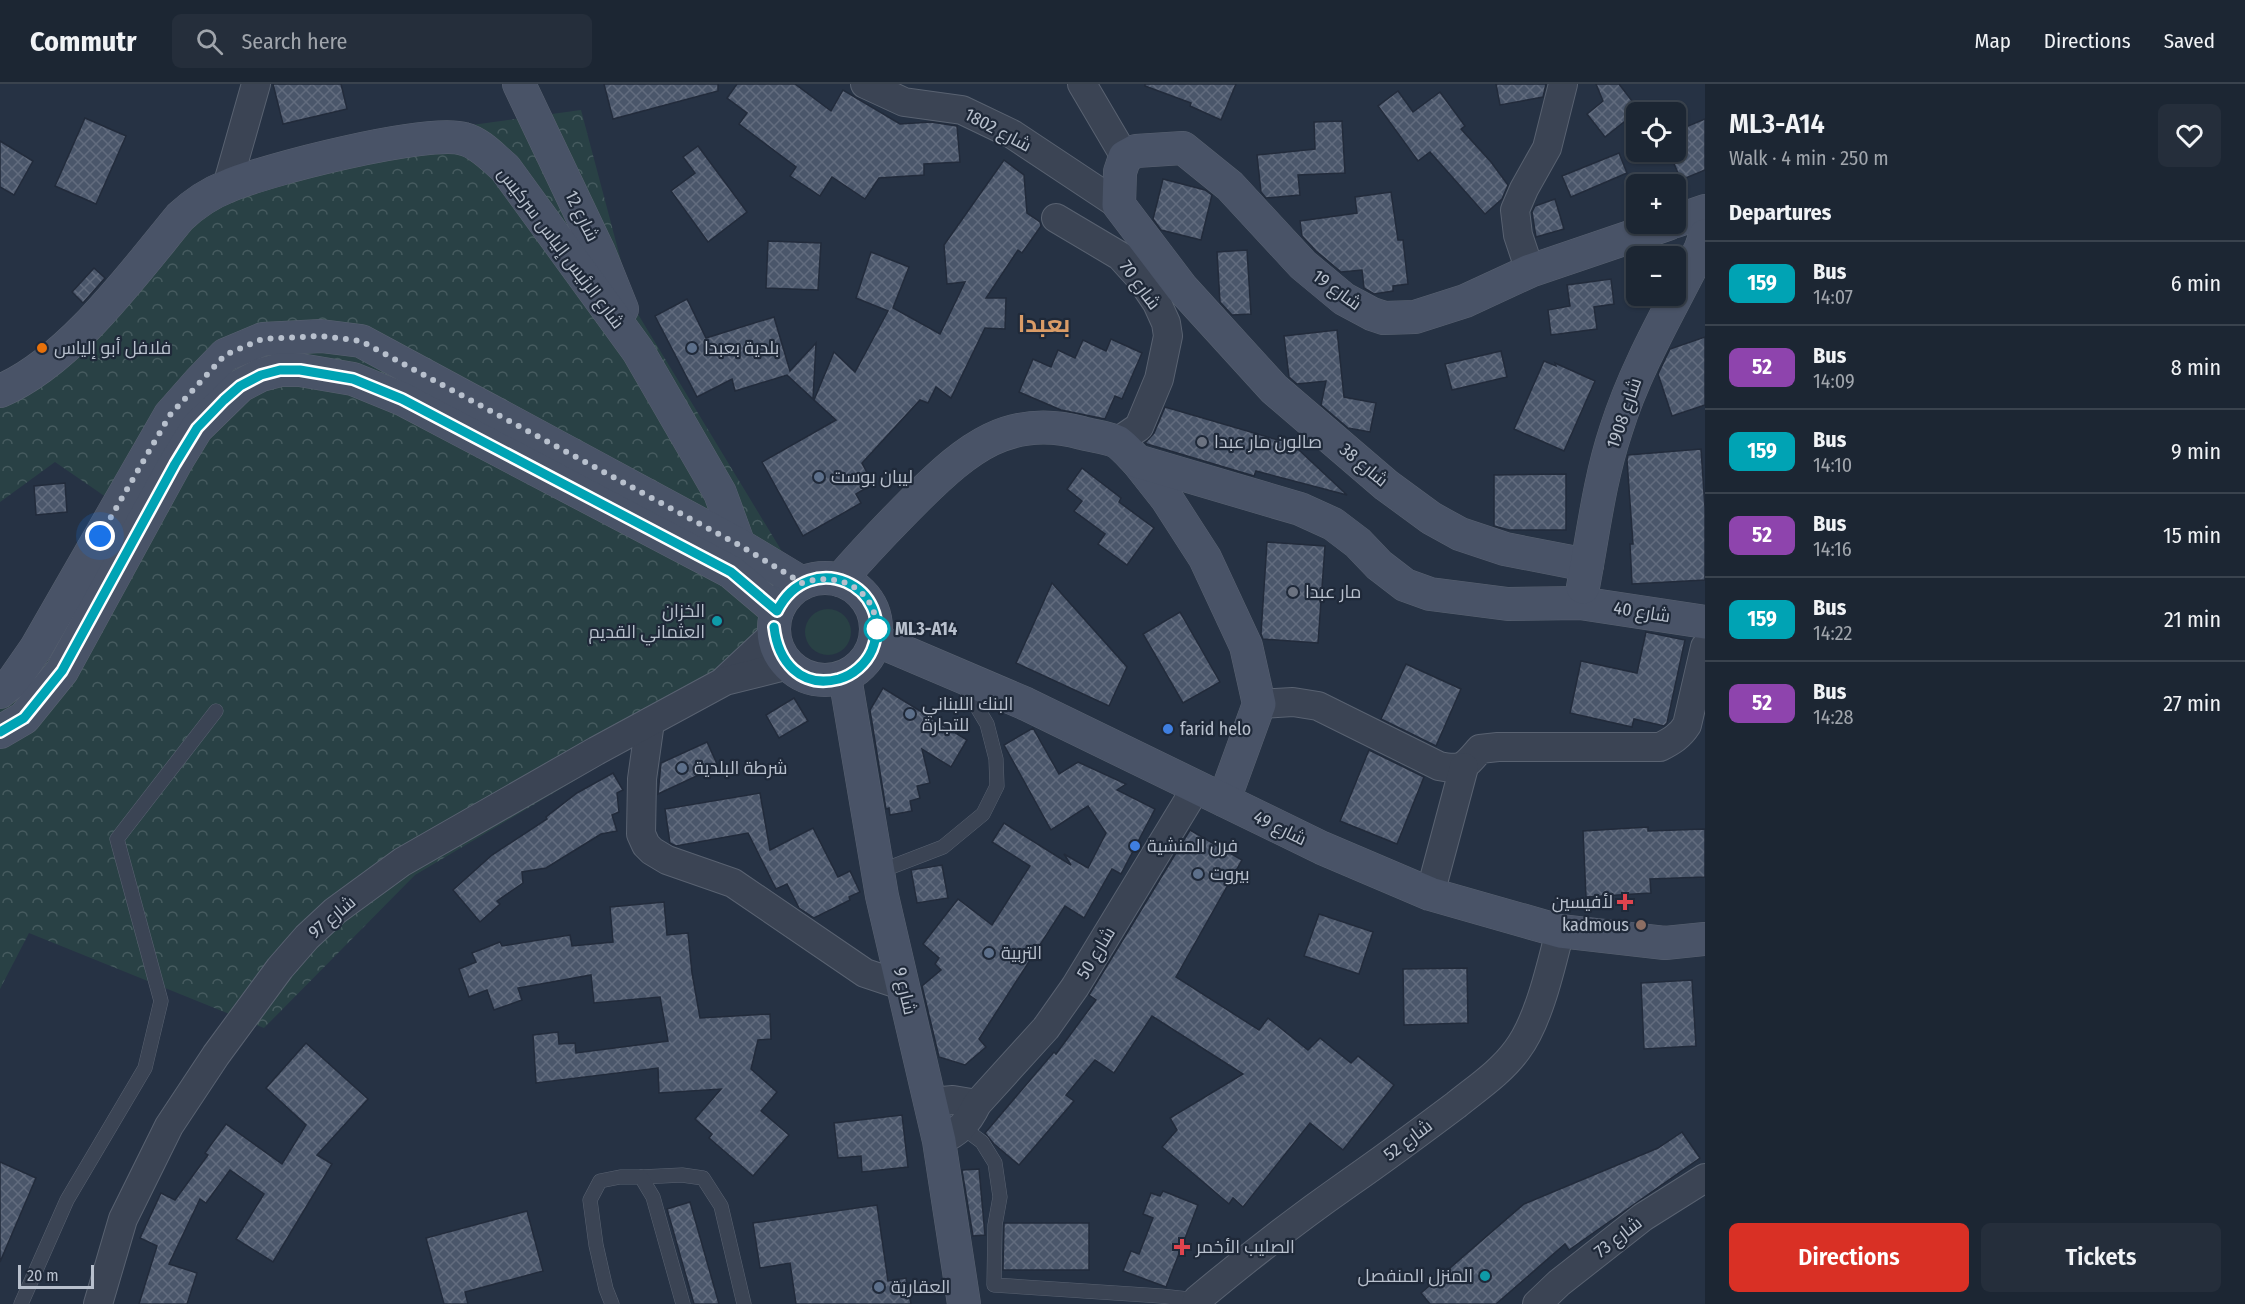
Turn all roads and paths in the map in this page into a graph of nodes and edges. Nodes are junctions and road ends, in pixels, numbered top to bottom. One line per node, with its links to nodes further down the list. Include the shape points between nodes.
1 (256, 84): 7 (street)
2 (519, 84): 15 (main road, شارع 12, via 599,252)
3 (865, 84): 8 (street, شارع 1802, via 904,102 962,110 1012,134)
4 (1082, 84): 6 (street)
5 (1563, 84): 14 (street, via 1547,148 1515,210 1518,235)
6 (1125, 157): 8 (main road, via 1120,172); 14 (main road, شارع 19, via 1136,151 1183,148 1230,186 1303,264 1344,299 1384,318 1415,317 1445,308)
7 (227, 186): 15 (main road, شارع الرئيس إلياس سركيس, via 270,171 372,148 433,137 463,138 505,168); 16 (main road, شارع الرئيس إلياس سركيس, via 196,202 180,217 59,354)
8 (1119, 206): 19 (main road, شارع 38, via 1182,288 1274,389 1386,485 1460,534 1505,549)
9 (1705, 211): 11 (main road)
10 (1056, 218): 17 (street, شارع 70, via 1120,256 1140,278 1166,323 1168,336 1159,379)
11 (1686, 218)
12 (1639, 234): 14 (main road, شارع 19)
13 (1705, 236): 19 (main road, شارع 1908, via 1641,366 1615,431)
14 (1530, 271)
15 (638, 351): 18 (main road, شارع الرئيس إلياس سركيس, via 720,493)
16 (0, 391)
17 (1127, 451): 20 (main road, شارع 40, via 1063,428 1009,432 994,437 953,463); 22 (main road, شارع 40, via 1300,509 1333,524 1405,585 1430,594 1508,603); 32 (main road, via 1167,499 1205,558 1246,646)
18 (735, 558): 21 (main road); 23 (main road); 31 (main road, via 361,341 321,336 262,339 225,355 170,415 36,648 13,681); 35 (main road, via 402,399 353,379 280,370 240,386 197,428 62,671 24,718)
19 (1587, 565): 22 (main road, شارع 1908)
20 (840, 580): 21 (main road, via 827,578); 25 (main road, via 865,596 877,625)
21 (802, 583): 23 (main road, via 783,600)
22 (1580, 603): 24 (main road, شارع 40)
23 (776, 622): 27 (main road, via 776,643); 30 (street, شارع 97)
24 (1705, 622)
25 (876, 640): 28 (main road, شارع 49); 29 (main road, via 860,668)
26 (1705, 647): 36 (street, via 1687,724 1673,741 1660,747 1480,749)
27 (789, 665): 29 (main road, via 817,681); 30 (street, شارع 97)
28 (955, 674): 37 (main road, شارع 49); 38 (lane, via 987,724 996,759 997,786 983,814 943,847)
29 (845, 677): 38 (main road, شارع 9)
30 (725, 681): 34 (street, شارع 97)
31 (0, 692)
32 (1259, 704): 36 (street, via 1293,702 1318,706 1439,766); 37 (main road, شارع 50)
33 (216, 711): 48 (lane, via 117,839 161,1001 146,1068 67,1200)
34 (650, 722): 42 (street, via 642,780 641,834 646,845 667,860 733,883 865,973); 49 (street, شارع 97, via 402,862 335,911 307,937 223,1045 169,1126 123,1220)
35 (0, 732)
36 (1464, 767): 39 (street)
37 (1210, 794): 39 (main road, شارع 49); 44 (street, شارع 50, via 1046,1028)
38 (879, 872): 42 (main road, شارع 9)
39 (1430, 894): 40 (main road, شارع 49)
40 (1560, 931): 41 (main road, شارع 49, via 1665,943); 47 (street, شارع 52, via 1528,1032 1502,1067 1401,1147 1259,1249)
41 (1705, 939)
42 (904, 986): 43 (main road, شارع 9)
43 (931, 1102): 44 (main road, شارع 9); 44 (street, via 953,1100)
44 (959, 1124): 47 (lane, via 982,1142 995,1163 1000,1197 995,1225 994,1285 1161,1296); 53 (main road, شارع 9)
45 (641, 1177): 50 (lane, via 620,1176 600,1181 590,1200 596,1245); 51 (lane, via 653,1197); 52 (lane, via 704,1178 721,1206)
46 (1705, 1178): 54 (street, شارع 73, via 1643,1217)
47 (1196, 1302)
48 (21, 1304)
49 (98, 1304)
50 (612, 1304)
51 (683, 1304)
52 (744, 1304)
53 (964, 1304)
54 (1537, 1304)

